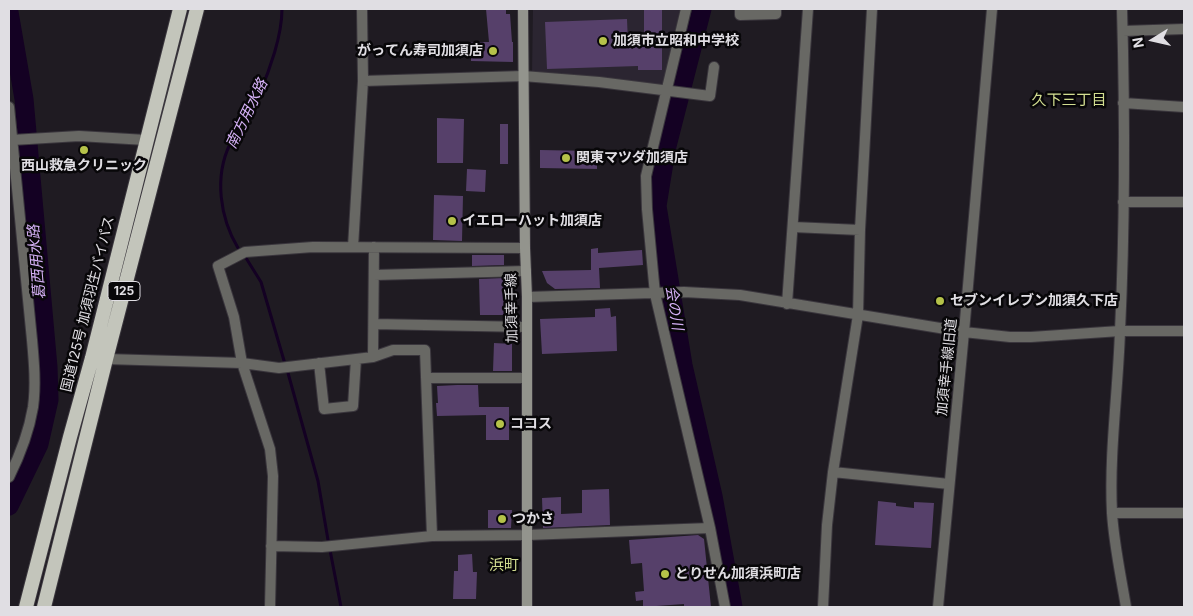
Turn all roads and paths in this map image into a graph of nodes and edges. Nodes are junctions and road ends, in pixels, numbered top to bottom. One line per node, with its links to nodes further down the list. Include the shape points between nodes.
1 (180, 9): 22 (highway, 国道125号 加須羽生バイパス / 125)
2 (197, 9): 43 (highway, 125)
3 (362, 9): 16 (street)
4 (523, 9): 15 (main road, 加須幸手線)
5 (686, 9): 17 (street)
6 (740, 9): 7 (street, via 740,15 776,14)
7 (776, 9)
8 (808, 9): 25 (street)
9 (872, 9): 26 (street)
10 (992, 9): 40 (street, 加須幸手線旧道)
11 (1122, 9): 13 (street)
12 (1184, 29): 13 (street)
13 (1122, 31): 18 (street)
14 (714, 67): 17 (street, via 710,96)
15 (523, 76): 16 (street); 17 (street); 29 (main road, 加須幸手線)
16 (363, 81): 27 (street)
17 (666, 91): 32 (street, via 646,176)
18 (1123, 103): 20 (street); 23 (street)
19 (9, 107): 21 (street)
20 (1184, 107)
21 (16, 139): 22 (street, via 79,136); 49 (street, via 34,378 33,406 27,431)
22 (146, 140): 57 (highway, 国道125号 加須羽生バイパス / 125)
23 (1123, 202): 24 (street); 38 (street)
24 (1184, 202)
25 (793, 227): 26 (street); 34 (street)
26 (860, 230): 35 (street)
27 (353, 247): 28 (street); 44 (street, via 245,252 218,266 234,317)
28 (374, 247): 29 (street); 31 (street)
29 (525, 248): 30 (main road, 加須幸手線)
30 (526, 271): 31 (street); 33 (main road, 加須幸手線)
31 (374, 275): 36 (street)
32 (658, 294): 33 (street); 34 (street, via 684,292 740,296); 53 (street)
33 (527, 298): 37 (main road, 加須幸手線)
34 (787, 304): 35 (street)
35 (858, 315): 40 (street); 48 (street)
36 (374, 324): 37 (street); 41 (street)
37 (527, 327): 47 (main road, 加須幸手線)
38 (1120, 331): 39 (street); 40 (street, via 1031,337); 51 (street)
39 (1184, 331)
40 (964, 332): 50 (street, 加須幸手線旧道)
41 (373, 357): 42 (street); 46 (street, via 394,350 425,350)
42 (356, 359): 45 (street); 45 (street, via 353,406 324,409)
43 (106, 360): 44 (street); 58 (highway, 125)
44 (242, 363): 45 (street, via 279,368); 56 (street, via 270,449 273,476)
45 (319, 363)
46 (426, 378): 47 (street); 55 (street)
47 (527, 378): 54 (main road, 加須幸手線)
48 (833, 472): 50 (street); 62 (street)
49 (9, 477)
50 (949, 484): 63 (street, 加須幸手線旧道)
51 (1112, 513): 52 (street); 64 (street)
52 (1184, 513)
53 (710, 528): 54 (street); 61 (street)
54 (527, 535): 55 (street); 60 (main road, 加須幸手線)
55 (432, 536): 56 (street, via 322,546)
56 (270, 546): 59 (street)
57 (26, 607)
58 (44, 607)
59 (270, 607)
60 (527, 607)
61 (725, 607)
62 (823, 607)
63 (938, 607)
64 (1126, 607)

